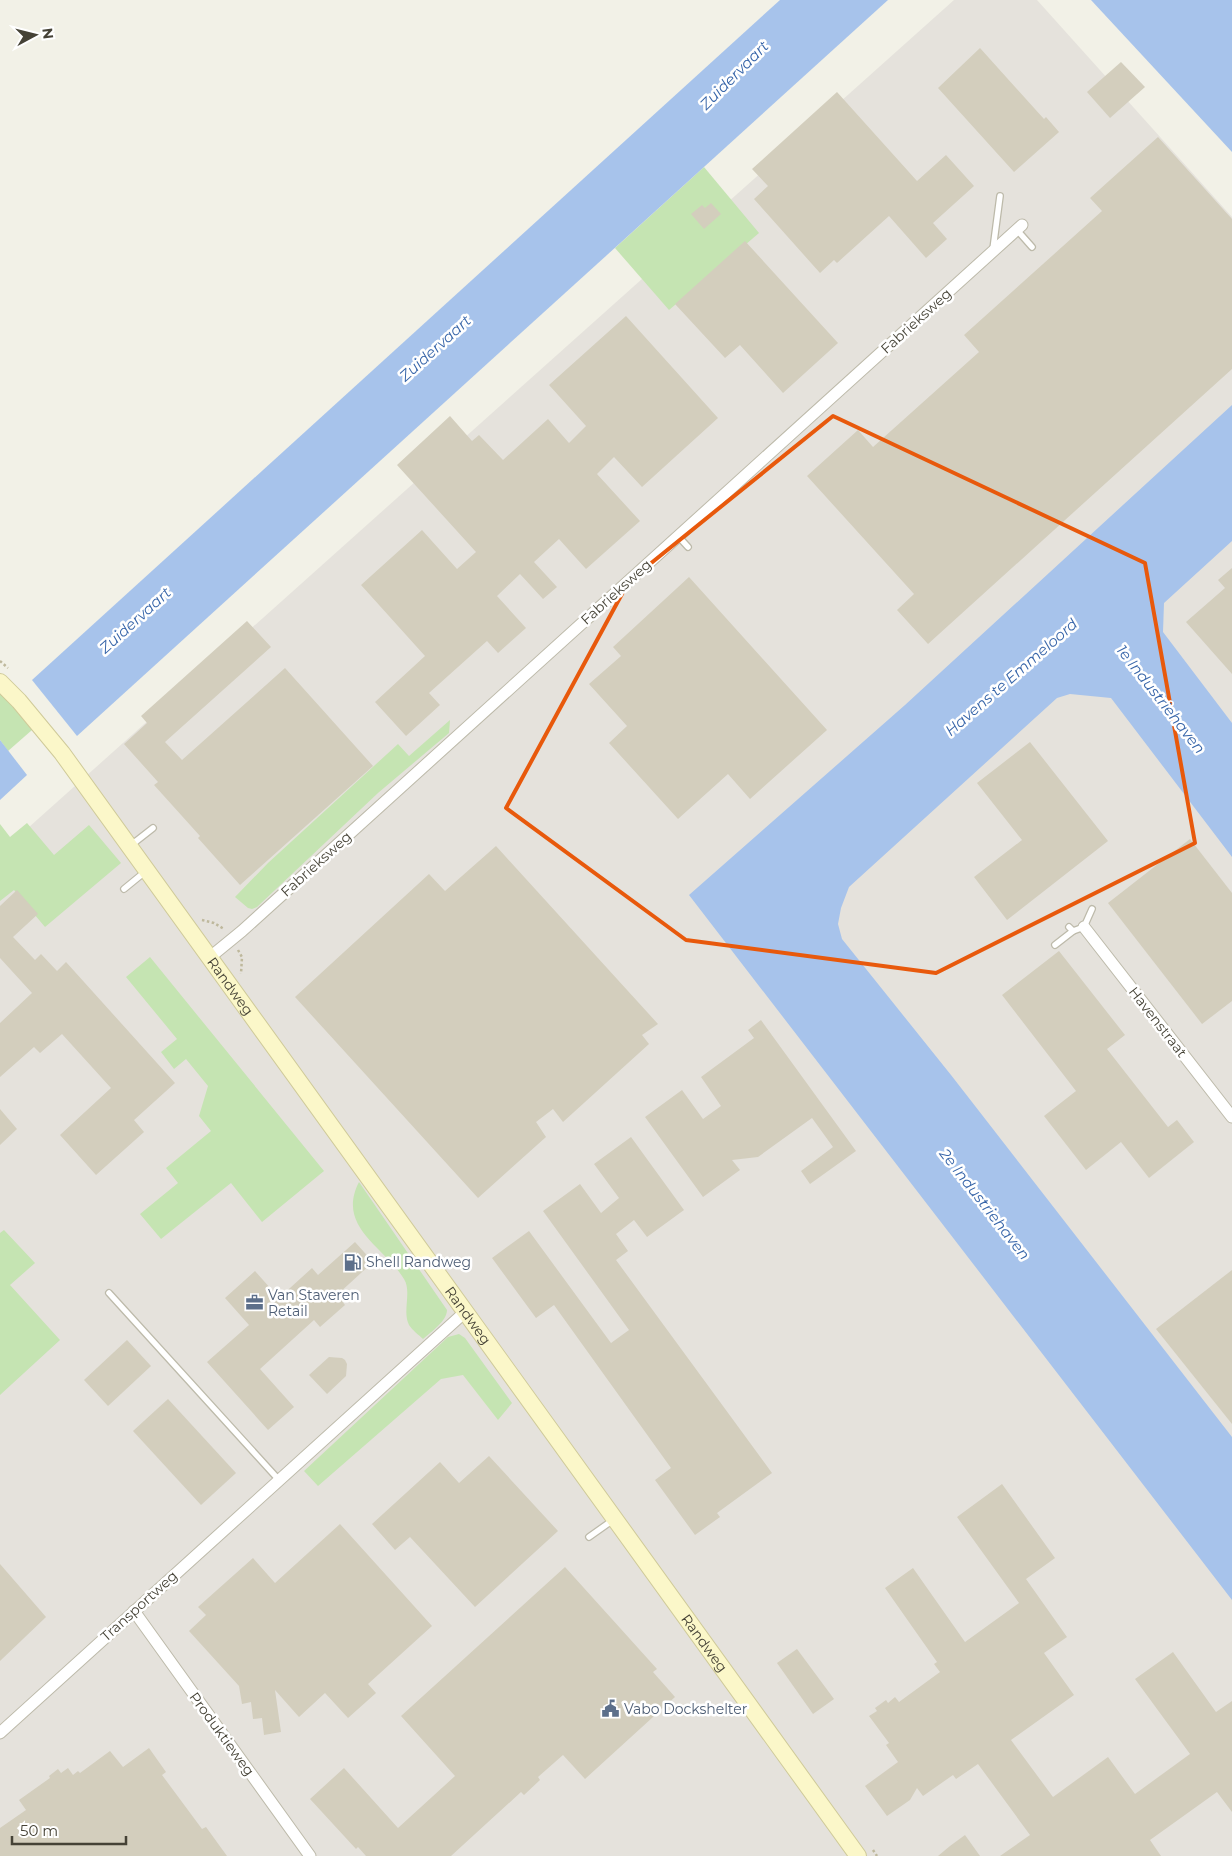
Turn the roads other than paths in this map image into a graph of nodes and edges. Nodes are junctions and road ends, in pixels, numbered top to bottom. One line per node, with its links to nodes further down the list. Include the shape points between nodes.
1 (1000, 196): 4 (lane)
2 (1019, 227): 3 (lane); 4 (street, Fabrieksweg)
3 (1032, 247)
4 (993, 251): 5 (street, Fabrieksweg)
5 (678, 536): 6 (lane); 15 (street, Fabrieksweg)
6 (688, 548)
7 (0, 682): 9 (street, Randweg, via 55,744)
8 (153, 828): 9 (lane)
9 (129, 847): 10 (street, Randweg)
10 (146, 872): 11 (lane); 15 (street, Randweg)
11 (124, 889)
12 (1092, 909): 13 (lane)
13 (1084, 927): 14 (lane, via 1071,929); 16 (street, Havenstraat)
14 (1055, 945)
15 (209, 958): 18 (street, Randweg)
16 (1232, 1117)
17 (109, 1294): 19 (lane)
18 (465, 1312): 19 (street, Transportweg); 20 (street, Randweg)
19 (279, 1480): 22 (street, Transportweg)
20 (614, 1518): 21 (lane); 25 (street, Randweg)
21 (589, 1537)
22 (134, 1611): 23 (street, Transportweg); 24 (street, Produktieweg)
23 (0, 1733)
24 (310, 1856)
25 (858, 1856)

